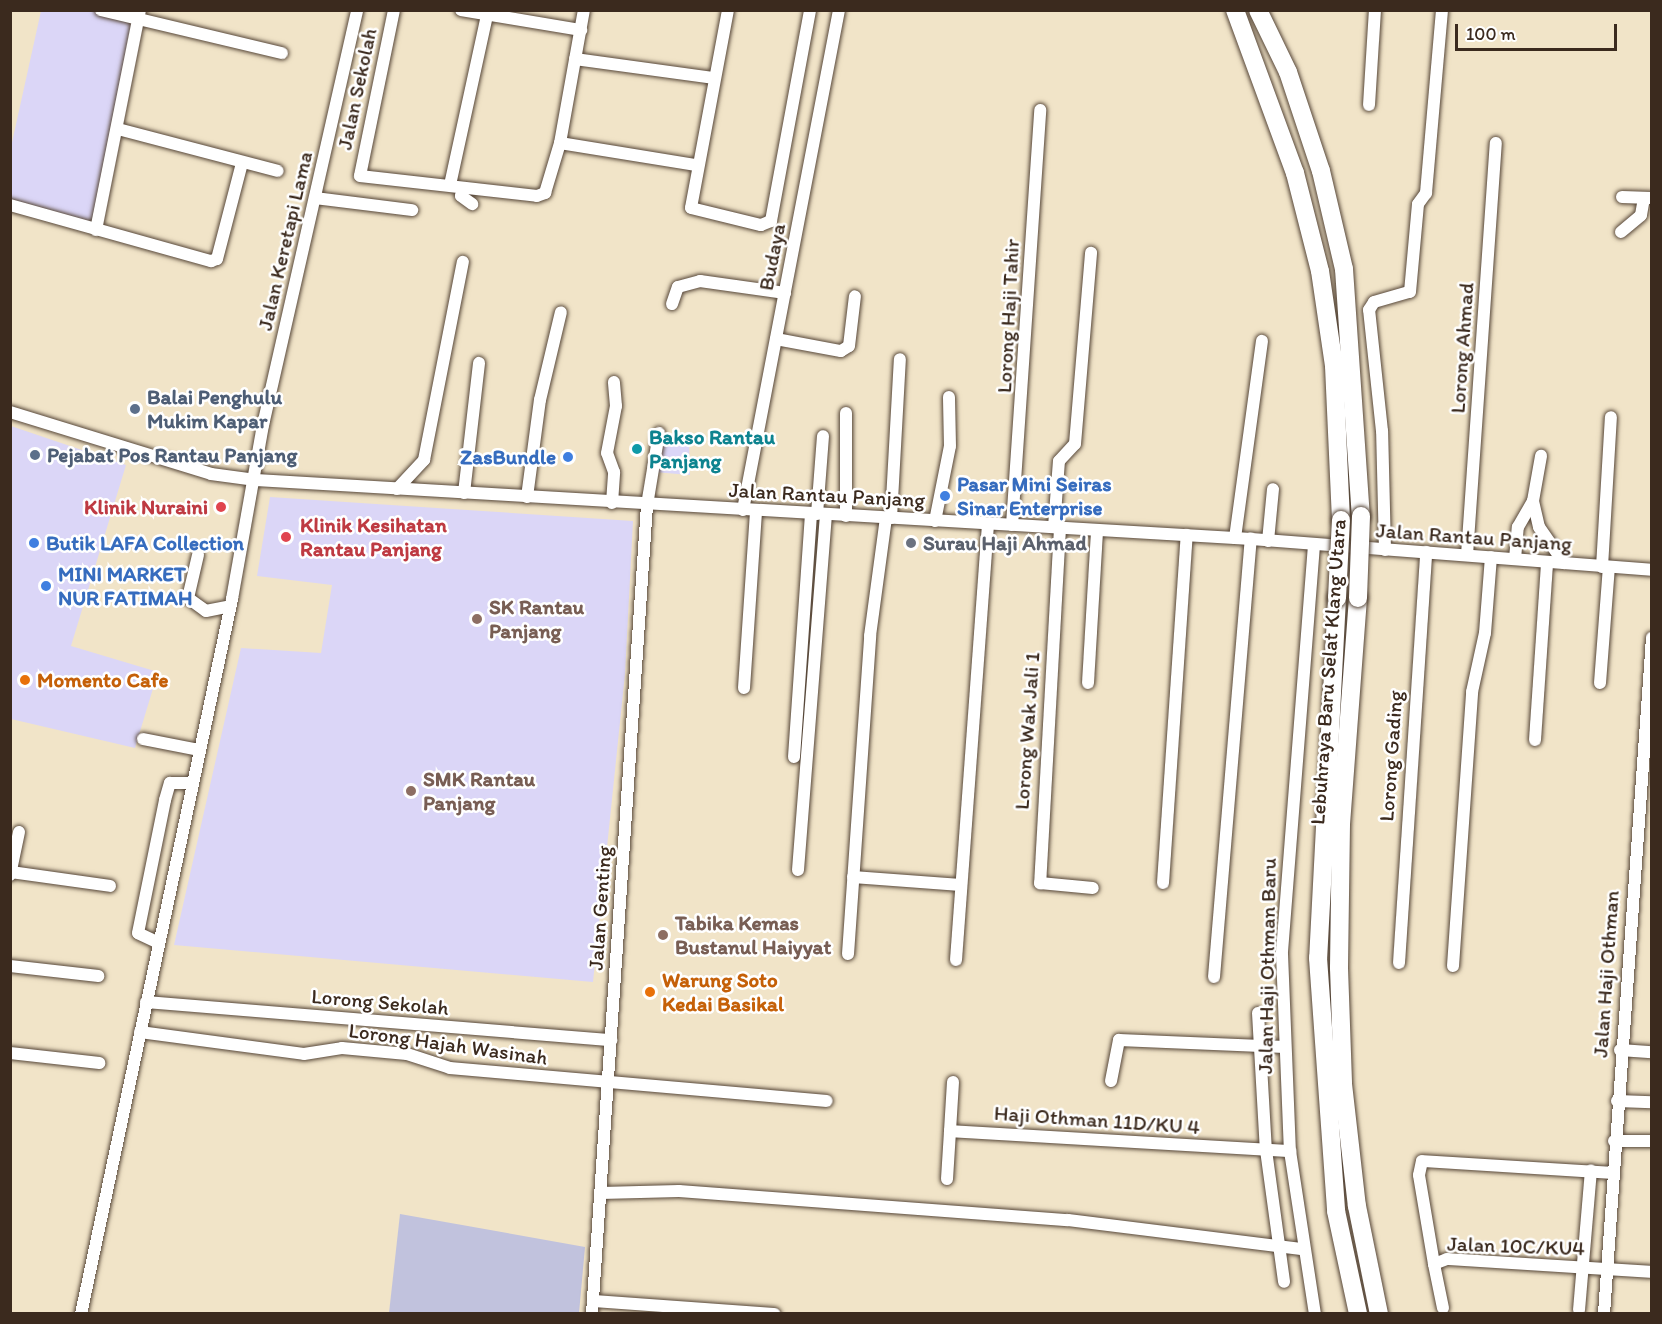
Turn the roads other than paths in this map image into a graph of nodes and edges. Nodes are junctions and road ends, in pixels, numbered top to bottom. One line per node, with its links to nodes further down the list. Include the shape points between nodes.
1 (101, 10): 14 (street)
2 (357, 10): 29 (street, Jalan Keretapi Lama)
3 (394, 10): 27 (street, Jalan Sekolah, via 360,176)
4 (461, 10): 13 (street)
5 (584, 10): 15 (street)
6 (728, 10): 18 (street)
7 (810, 10): 25 (street, via 767,224 697,213 690,200)
8 (839, 10): 38 (street, Budaya)
9 (1235, 10): 154 (highway, Lebuhraya Baru Selat Klang Utara, bridge, via 1295,173 1320,271 1334,366 1341,520 1318,958 1336,1211)
10 (1258, 10): 155 (highway, Lebuhraya Baru Selat Klang Utara, bridge, via 1288,72 1321,171 1344,269 1361,516 1341,824 1343,1083 1357,1206)
11 (1375, 10): 19 (street)
12 (1442, 10): 77 (street, via 1426,193 1418,204 1410,292 1374,302 1369,310 1382,431)
13 (487, 13): 15 (street); 27 (street)
14 (139, 15): 16 (street); 21 (street)
15 (581, 30): 17 (street)
16 (282, 53)
17 (575, 59): 18 (street); 22 (street)
18 (713, 78): 25 (street)
19 (1369, 105)
20 (1040, 110): 69 (street, Lorong Haji Tahir)
21 (118, 129): 24 (street); 34 (street)
22 (560, 143): 25 (street); 27 (street, via 545,193)
23 (1496, 143): 80 (street, Lorong Ahmad)
24 (242, 163): 26 (street); 34 (street, via 217,259)
25 (696, 165)
26 (278, 171)
27 (457, 187): 31 (street)
28 (1622, 197): 30 (street)
29 (315, 198): 33 (street); 54 (street, Jalan Keretapi Lama)
30 (1648, 198): 35 (street, via 1641,215)
31 (472, 204)
32 (10, 205): 34 (street)
33 (412, 210)
34 (96, 230)
35 (1621, 232)
36 (1091, 253): 70 (street, via 1075,444 1059,461)
37 (463, 262): 55 (street, via 424,460)
38 (785, 292): 40 (street, via 700,281 678,287); 42 (street, Budaya)
39 (855, 297): 42 (street, via 849,346 841,351)
40 (672, 304)
41 (561, 312): 58 (street, via 540,400)
42 (776, 339): 62 (street, Budaya)
43 (1263, 341): 73 (street)
44 (900, 359): 66 (street)
45 (479, 363): 57 (street)
46 (614, 382): 60 (street, via 616,406 607,447 614,472)
47 (949, 397): 67 (street, via 950,446)
48 (10, 412): 54 (street, Jalan Rantau Panjang, via 211,474)
49 (846, 412): 65 (street)
50 (1611, 417): 85 (street)
51 (659, 434): 61 (street, Jalan Genting)
52 (823, 436): 64 (street)
53 (1541, 456): 59 (street)
54 (256, 480): 55 (street, Jalan Rantau Panjang); 87 (street, Jalan Keretapi Lama)
55 (397, 489): 57 (street, Jalan Rantau Panjang)
56 (1273, 489): 75 (street)
57 (464, 493): 58 (street, Jalan Rantau Panjang)
58 (527, 497): 60 (street, Jalan Rantau Panjang)
59 (1533, 501): 82 (street, via 1518,527); 84 (street, via 1539,527)
60 (612, 503): 61 (street, Jalan Rantau Panjang)
61 (646, 505): 62 (street, Jalan Rantau Panjang); 118 (street, Jalan Genting)
62 (743, 510): 63 (street, Jalan Rantau Panjang)
63 (756, 511): 64 (street, Jalan Rantau Panjang); 91 (street)
64 (818, 514): 65 (street, Jalan Rantau Panjang); 95 (street); 100 (street)
65 (846, 516): 66 (street, Jalan Rantau Panjang)
66 (889, 518): 67 (street, Jalan Rantau Panjang); 102 (street, via 870,636)
67 (935, 521): 68 (street, Jalan Rantau Panjang)
68 (988, 524): 69 (street, Jalan Rantau Panjang); 104 (street)
69 (1012, 525): 70 (street, Jalan Rantau Panjang)
70 (1057, 527): 71 (street, Jalan Rantau Panjang); 106 (street, Lorong Wak Jali 1, via 1040,883)
71 (1097, 530): 72 (street, Jalan Rantau Panjang); 89 (street)
72 (1187, 535): 73 (street, Jalan Rantau Panjang); 103 (street)
73 (1235, 538): 74 (street, Jalan Rantau Panjang)
74 (1251, 539): 75 (street, Jalan Rantau Panjang); 114 (street)
75 (1268, 541): 76 (street, Jalan Rantau Panjang)
76 (1314, 545): 77 (street, Jalan Rantau Panjang); 120 (street, Jalan Haji Othman Baru, via 1284,887)
77 (1385, 550): 78 (street, Jalan Rantau Panjang)
78 (1426, 552): 80 (street, Jalan Rantau Panjang); 110 (street, Lorong Gading)
79 (198, 555): 87 (street, via 188,598 206,611)
80 (1467, 555): 81 (street, Jalan Rantau Panjang)
81 (1491, 557): 82 (street, Jalan Rantau Panjang); 112 (street, via 1485,633 1472,692)
82 (1515, 560): 83 (street, Jalan Rantau Panjang)
83 (1547, 562): 84 (street, Jalan Rantau Panjang); 93 (street)
84 (1564, 563): 85 (street, Jalan Rantau Panjang)
85 (1606, 567): 86 (street, Jalan Rantau Panjang); 90 (street)
86 (1652, 570)
87 (231, 606): 94 (street, Jalan Keretapi Lama)
88 (1652, 638): 121 (street, Jalan Haji Othman)
89 (1088, 683)
90 (1600, 683)
91 (744, 688)
92 (143, 739): 94 (street)
93 (1536, 740)
94 (199, 750): 96 (street, Jalan Keretapi Lama)
95 (794, 757)
96 (192, 783): 98 (street, via 170,783); 99 (street, Jalan Keretapi Lama)
97 (19, 832): 101 (street)
98 (154, 853): 99 (street); 107 (street, via 138,933)
99 (176, 859): 107 (street, Jalan Keretapi Lama)
100 (798, 870)
101 (11, 874): 105 (street)
102 (853, 877): 104 (street); 108 (street)
103 (1163, 883)
104 (961, 885): 109 (street)
105 (110, 886)
106 (1093, 888)
107 (159, 943): 115 (street, Jalan Keretapi Lama)
108 (848, 954)
109 (956, 960)
110 (1399, 963)
111 (10, 966): 113 (street)
112 (1453, 966)
113 (98, 976)
114 (1214, 977)
115 (146, 1002): 117 (street, Jalan Keretapi Lama); 118 (street, Lorong Sekolah)
116 (1258, 1013): 119 (street)
117 (140, 1032): 127 (street, Lorong Hajah Wasinah, via 304,1054 342,1048 407,1054 450,1068); 150 (street, Jalan Keretapi Lama)
118 (611, 1040): 127 (street, Jalan Genting)
119 (1259, 1047): 120 (street); 125 (street, via 1119,1040); 134 (street)
120 (1285, 1047): 135 (street, Jalan Haji Othman Baru)
121 (1620, 1050): 122 (street); 129 (street, Jalan Haji Othman)
122 (1652, 1052)
123 (10, 1053): 124 (street)
124 (99, 1063)
125 (1111, 1081)
126 (953, 1082): 131 (street)
127 (608, 1083): 128 (street, Lorong Hajah Wasinah); 139 (street, Jalan Genting)
128 (827, 1101)
129 (1617, 1101): 130 (street); 132 (street, Jalan Haji Othman)
130 (1652, 1102)
131 (950, 1131): 134 (street, Haji Othman 11D/KU 4); 138 (street)
132 (1614, 1141): 133 (street); 137 (street, Jalan Haji Othman)
133 (1652, 1141)
134 (1266, 1150): 135 (street, Haji Othman 11D/KU 4); 141 (street)
135 (1290, 1151): 140 (street, Jalan Haji Othman Baru)
136 (1591, 1171): 137 (street); 142 (street, via 1431,1158 1422,1161 1419,1175); 143 (street)
137 (1612, 1173): 144 (street, Jalan Haji Othman)
138 (947, 1179)
139 (601, 1193): 141 (street, via 679,1191 1068,1220); 147 (street, Jalan Genting)
140 (1301, 1249): 141 (street); 153 (street, Jalan Haji Othman Baru)
141 (1281, 1250): 146 (street)
142 (1434, 1264): 143 (street, Jalan 10C/KU4, via 1447,1259); 148 (street, Jalan 10C/KU4)
143 (1583, 1267): 144 (street, Jalan 10C/KU4); 149 (street)
144 (1607, 1268): 145 (street, Jalan 10C/KU4); 156 (street, Jalan Haji Othman)
145 (1652, 1272)
146 (1284, 1282)
147 (593, 1300): 151 (street, Jalan Genting); 152 (street)
148 (1443, 1308)
149 (1579, 1310)
150 (81, 1314)
151 (592, 1314)
152 (775, 1314)
153 (1315, 1314)
154 (1358, 1314)
155 (1379, 1314)
156 (1604, 1314)

